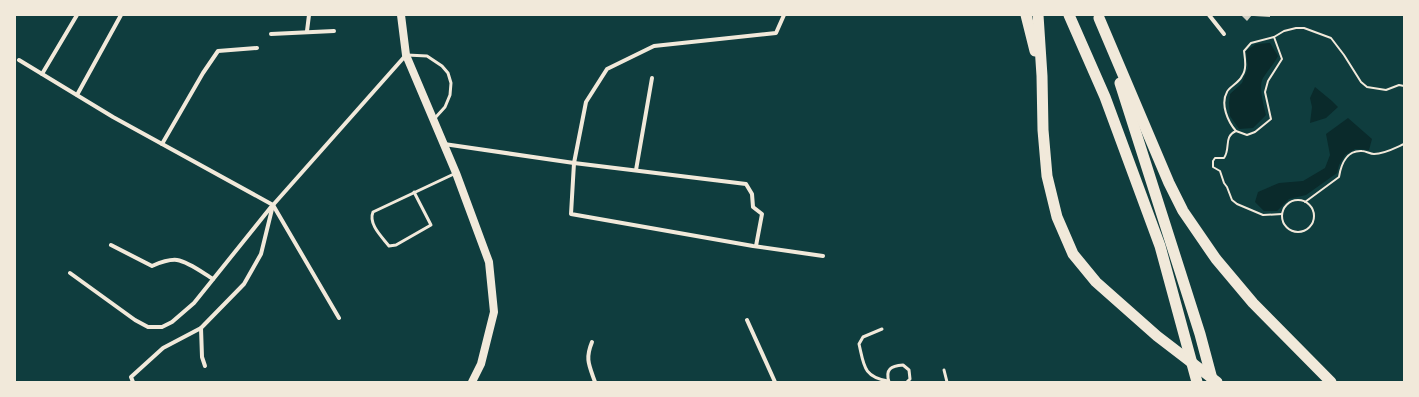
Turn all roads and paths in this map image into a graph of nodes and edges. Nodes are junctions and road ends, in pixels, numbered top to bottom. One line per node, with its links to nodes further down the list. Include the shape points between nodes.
1 (77, 15): 19 (street)
2 (121, 15): 24 (street)
3 (309, 15): 11 (street)
4 (401, 15): 17 (main road)
5 (784, 15): 31 (street, via 776,33 654,46 606,69 586,102)
6 (1026, 15): 20 (highway)
7 (1038, 15): 20 (highway)
8 (1069, 15): 57 (highway, via 1105,97 1160,246)
9 (1209, 15): 14 (street)
10 (1098, 16): 58 (highway); 60 (highway, via 1183,211 1216,259 1253,303)
11 (308, 31): 12 (street); 13 (street)
12 (334, 31)
13 (272, 34)
14 (1224, 34)
15 (1274, 37): 22 (path, via 1296,28 1304,28 1331,38 1366,87 1386,90 1399,85); 27 (path, via 1251,43 1244,51 1243,76 1227,91 1226,115); 27 (path, via 1282,59 1268,81 1265,92 1271,119 1247,135)
16 (257, 48): 28 (street, via 218,51 203,72)
17 (406, 55): 26 (main road); 26 (lane, via 427,56 448,73 451,82 450,95 445,107); 36 (street)
18 (19, 60): 19 (street)
19 (42, 74): 24 (street)
20 (1042, 76): 59 (highway, via 1047,176 1057,217 1073,254 1096,282 1157,336)
21 (652, 78): 32 (street)
22 (1404, 86)
23 (1404, 93): 25 (path)
24 (77, 95): 28 (street)
25 (1404, 99)
26 (433, 120): 29 (main road)
27 (1236, 131): 37 (path, via 1227,139 1227,153 1224,158 1215,158 1212,161 1213,167 1220,171 1232,200 1237,204 1263,215)
28 (162, 144): 36 (street)
29 (444, 144): 31 (street); 33 (main road)
30 (1404, 144): 35 (path, via 1375,154 1353,152 1346,158 1339,176)
31 (574, 163): 32 (street); 39 (street, via 571,214)
32 (636, 170): 39 (street, via 746,184 752,194 754,207 762,214)
33 (456, 173): 34 (lane); 51 (main road, via 489,262 494,312 481,364)
34 (414, 192): 34 (lane, via 373,212 371,216 372,223 389,246 396,245 431,225)
35 (1305, 202): 37 (path, via 1292,202 1285,206); 37 (path, via 1311,206 1314,215 1312,225 1306,230 1297,232 1289,229)
36 (273, 205): 42 (street); 43 (street); 45 (street, via 261,254 244,284)
37 (1282, 214)
38 (111, 245): 42 (street, via 152,266 177,260)
39 (756, 246): 40 (street)
40 (823, 256)
41 (70, 273): 42 (street, via 148,327 162,327 172,322 194,303)
42 (213, 279)
43 (339, 318)
44 (747, 320): 53 (street)
45 (201, 328): 48 (street, via 202,357); 50 (street, via 164,348 131,377)
46 (882, 329): 54 (lane, via 863,336 859,344 864,367 869,374)
47 (592, 342): 52 (street, via 587,354)
48 (205, 366)
49 (944, 370): 56 (lane)
50 (133, 382)
51 (472, 382)
52 (595, 382)
53 (775, 382)
54 (888, 382): 55 (lane, via 890,368 903,365 909,370 910,379)
55 (907, 382)
56 (947, 382)
57 (1197, 382)
58 (1213, 382)
59 (1217, 382)
60 (1331, 382)

